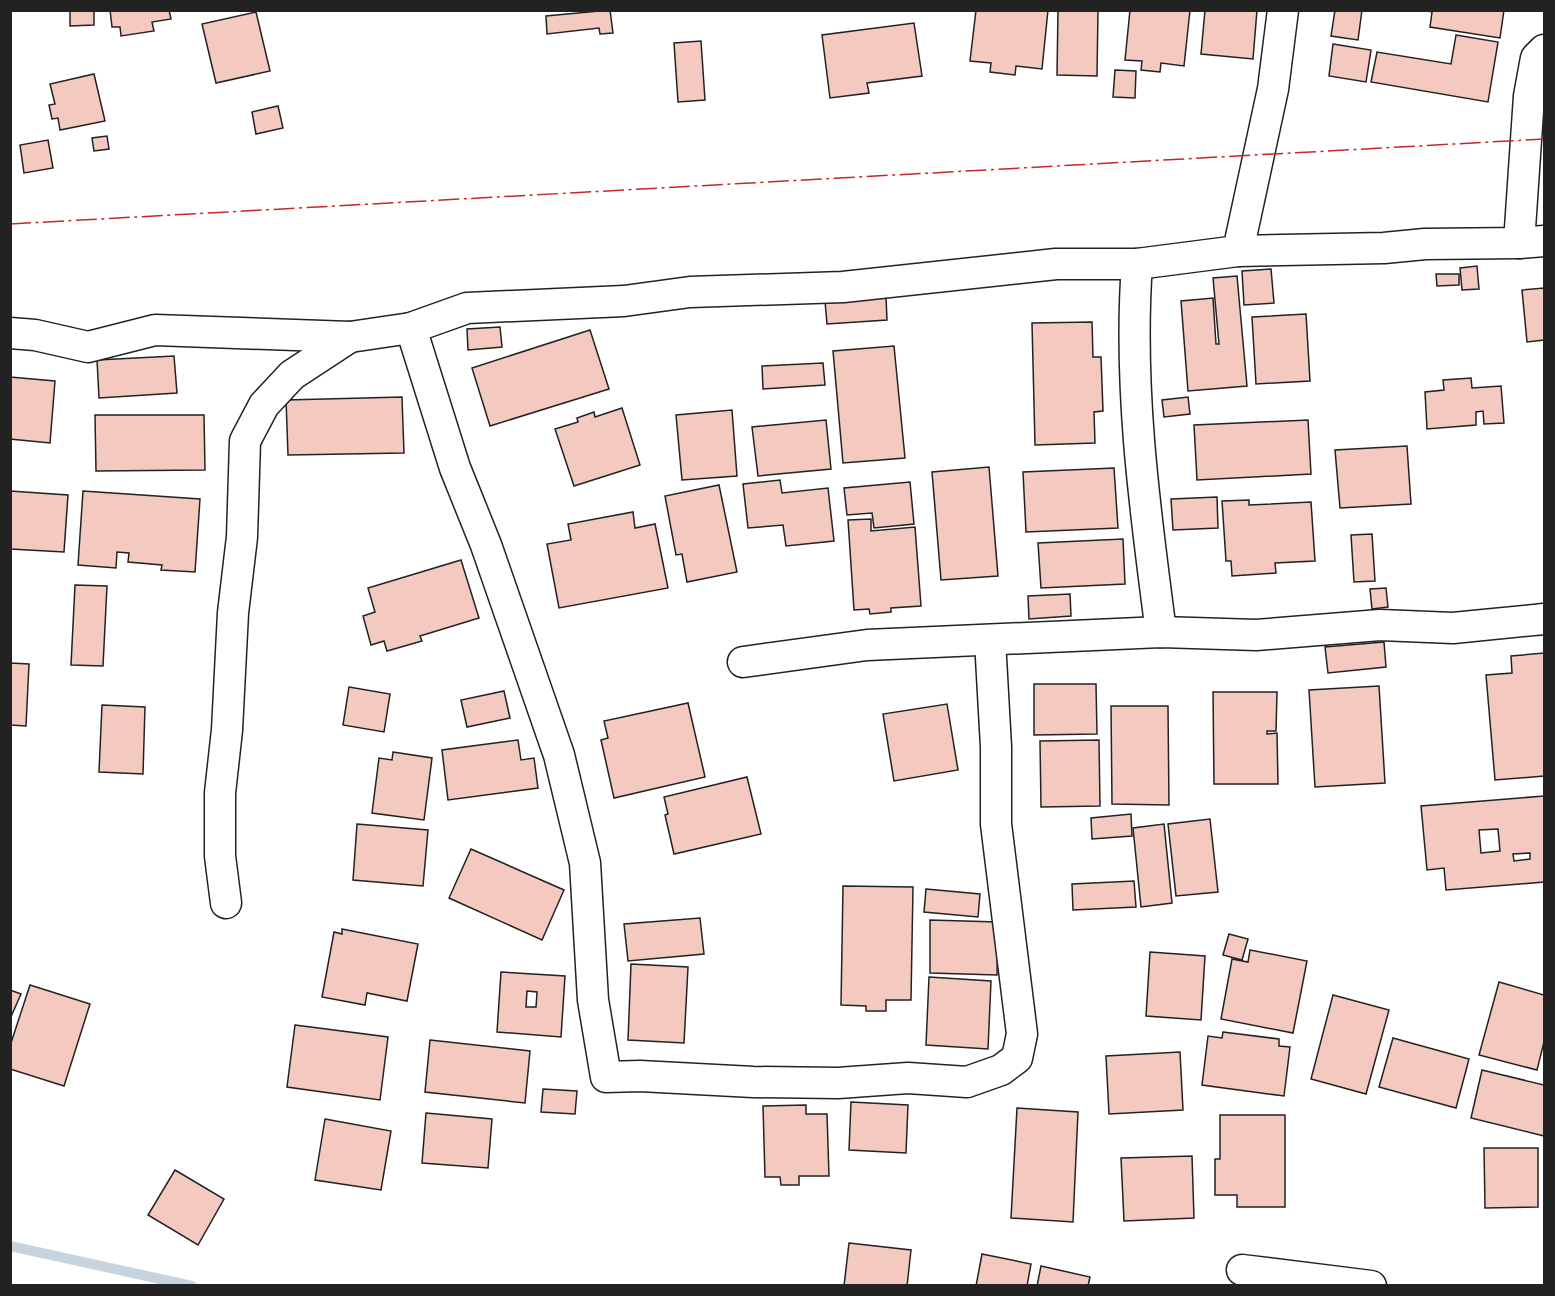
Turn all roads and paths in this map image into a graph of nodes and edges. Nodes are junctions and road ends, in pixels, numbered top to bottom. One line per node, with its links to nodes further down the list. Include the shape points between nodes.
1 (1283, 10): 4 (street, via 1273,89)
2 (1545, 50): 3 (street, via 1536,58 1528,96)
3 (1532, 242): 4 (street)
4 (1238, 251): 5 (street)
5 (1137, 264): 6 (street, via 1056,264 843,287 690,292 624,301 467,308); 10 (street, via 1133,362 1144,509)
6 (411, 328): 8 (street); 11 (street, via 455,468 559,755 585,863 593,999 606,1077 838,1083 908,1078 967,1082 1001,1070 1017,1058 1022,1034 996,824)
7 (10, 333): 8 (street, via 88,347 155,330)
8 (351, 337): 13 (street, via 292,375 264,405 245,441 242,537 220,793 220,856)
9 (1545, 619): 10 (street, via 1453,628 1380,625 1256,635)
10 (1161, 632): 11 (street)
11 (990, 639): 12 (street, via 867,645)
12 (743, 662)
13 (226, 903)
14 (1242, 1270): 15 (street)
15 (1371, 1286)

